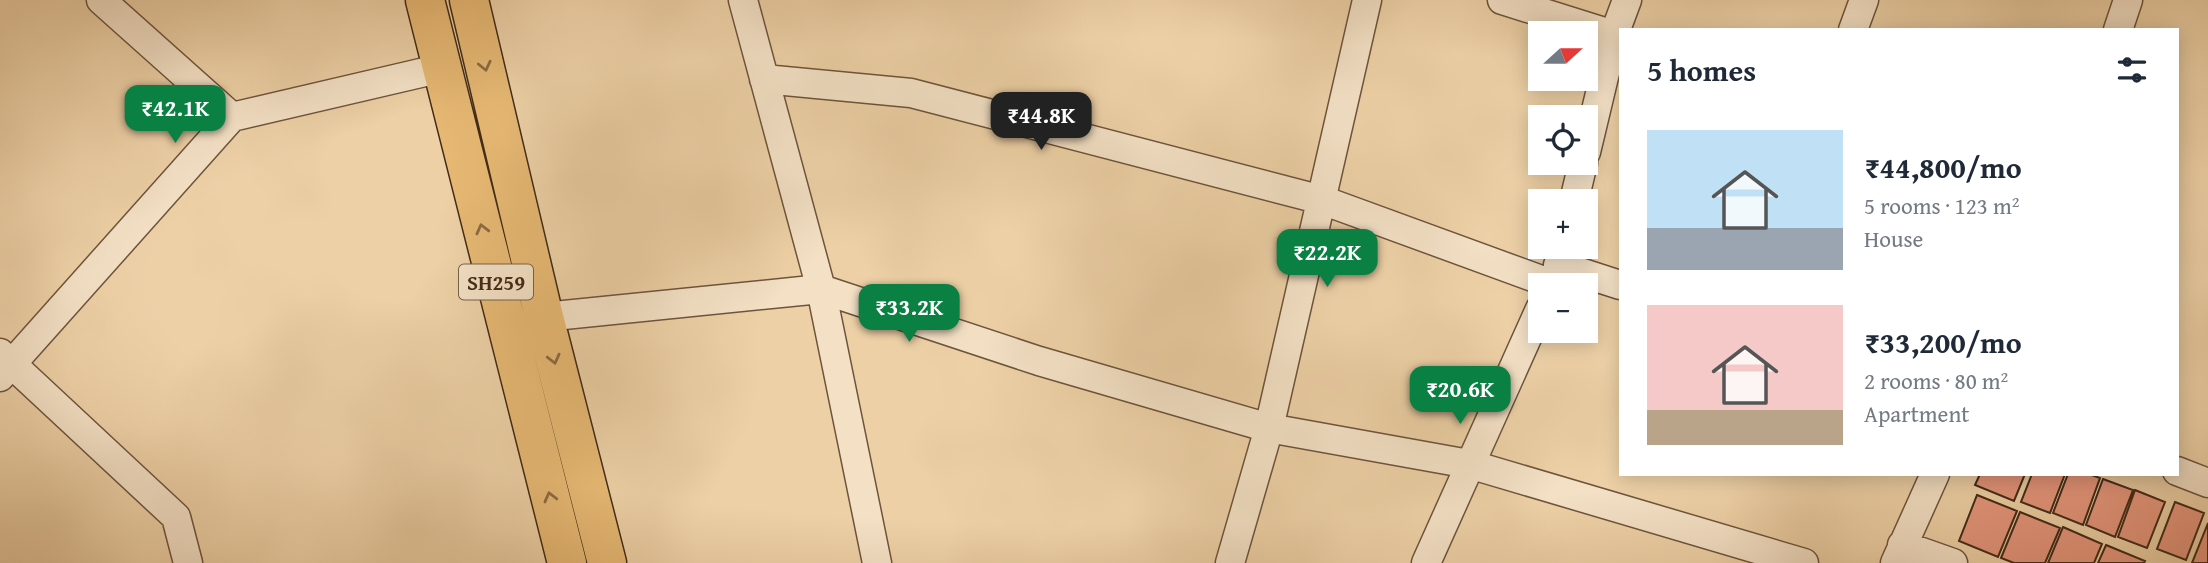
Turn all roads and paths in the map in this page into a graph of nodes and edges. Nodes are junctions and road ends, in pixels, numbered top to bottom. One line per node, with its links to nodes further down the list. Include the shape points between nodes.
1 (101, 0): 16 (street)
2 (425, 0): 13 (main road, SH259)
3 (469, 0): 21 (main road, SH259, one-way to 21)
4 (743, 0): 14 (street)
5 (1367, 0): 17 (street)
6 (1502, 0): 12 (street)
7 (1627, 0): 12 (street)
8 (1864, 0): 10 (street)
9 (2128, 0): 11 (street)
10 (1854, 28)
11 (2119, 28)
12 (1614, 34): 15 (street)
13 (442, 68): 16 (street); 31 (main road, SH259, one-way to 13)
14 (764, 79): 17 (street, via 911,93); 20 (street)
15 (1597, 105)
16 (232, 117): 23 (street)
17 (1322, 200): 18 (street); 24 (street)
18 (1556, 270): 19 (street)
19 (1619, 285)
20 (821, 289): 21 (street); 24 (street, via 1039,361); 33 (street)
21 (544, 317): 32 (main road, SH259, one-way to 32)
22 (1528, 335): 25 (street)
23 (4, 365): 30 (street, via 176,517)
24 (1269, 428): 25 (street); 34 (street)
25 (1469, 464): 35 (street); 36 (street)
26 (2179, 472): 28 (street)
27 (1933, 476): 29 (street)
28 (2208, 483)
29 (1898, 554): 37 (street)
30 (188, 563)
31 (567, 563)
32 (607, 563)
33 (877, 563)
34 (1230, 563)
35 (1426, 563)
36 (1804, 563)
37 (1952, 563)

